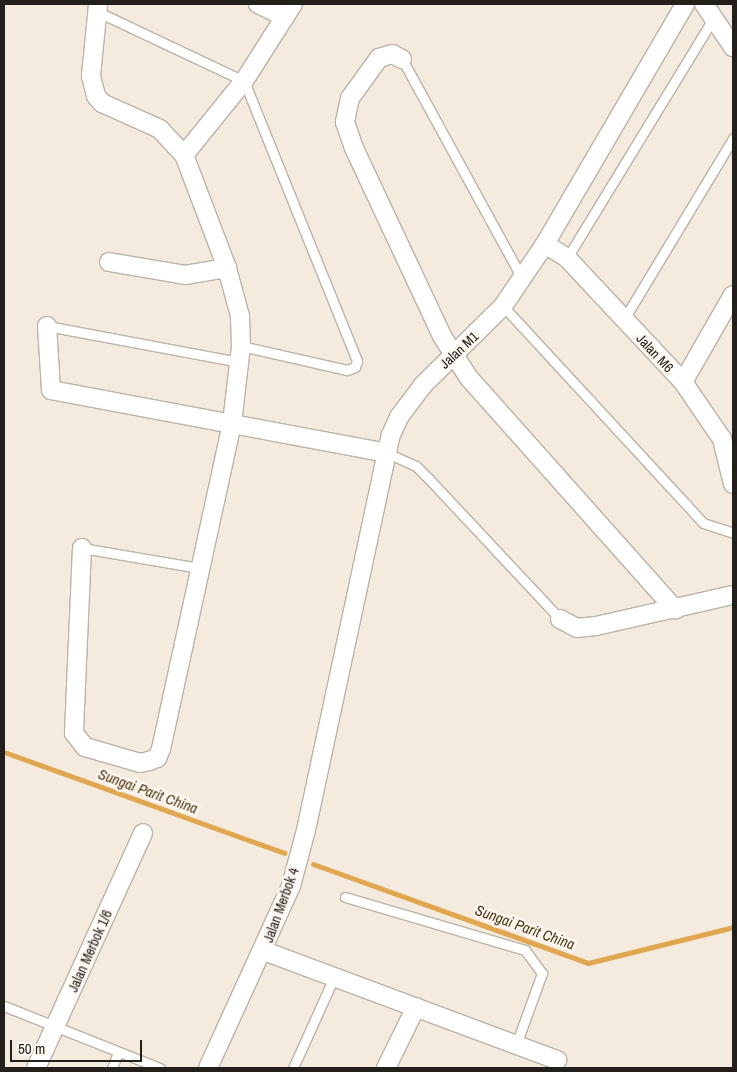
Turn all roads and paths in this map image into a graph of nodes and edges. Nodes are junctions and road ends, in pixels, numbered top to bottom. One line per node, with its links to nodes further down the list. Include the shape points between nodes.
1 (258, 4): 4 (street)
2 (685, 4): 11 (street, Jalan M1)
3 (97, 8): 8 (lane); 10 (street, via 91,76 96,96 102,103 160,129)
4 (289, 10): 8 (street)
5 (709, 10): 6 (street); 12 (lane)
6 (733, 47)
7 (402, 59): 15 (lane); 21 (street, via 392,54 379,58 350,98 346,122 354,148)
8 (244, 81): 10 (street); 20 (lane, via 357,361 355,368 347,370)
9 (733, 138): 18 (lane)
10 (184, 155): 14 (street)
11 (545, 244): 12 (street, Jalan M6); 15 (street, Jalan M1)
12 (567, 258): 18 (street, Jalan M6)
13 (109, 262): 14 (street, via 185,275)
14 (227, 268): 20 (street, via 240,316)
15 (522, 279): 17 (street, Jalan M1)
16 (733, 295): 22 (street)
17 (503, 306): 21 (street, Jalan M1); 26 (lane, via 703,523)
18 (624, 319): 22 (street, Jalan M6)
19 (48, 326): 20 (lane); 23 (street, via 51,390)
20 (240, 354): 23 (street)
21 (452, 355): 24 (street, Jalan M1, via 409,400 391,435); 30 (street)
22 (683, 382): 25 (street, Jalan M6, via 722,439)
23 (232, 423): 24 (street); 28 (street)
24 (387, 453): 31 (lane, via 416,466 429,478); 32 (street, Jalan M1)
25 (733, 484)
26 (733, 533)
27 (82, 548): 28 (lane); 28 (street, via 74,733 85,747 140,762 157,758 161,749)
28 (199, 568)
29 (733, 595): 30 (street)
30 (675, 609): 31 (street, via 576,628)
31 (560, 620)
32 (327, 733): 35 (street, Jalan Merbok 4, via 290,886)
33 (143, 833): 39 (street, Jalan Merbok 1/6)
34 (345, 897): 40 (lane, via 525,950 542,972)
35 (264, 951): 36 (street); 46 (street, Jalan Merbok 4)
36 (334, 978): 38 (street); 47 (lane)
37 (4, 1006): 39 (lane)
38 (416, 1007): 40 (street); 48 (street)
39 (55, 1027): 41 (lane); 43 (street, Jalan Merbok 1/6)
40 (516, 1045): 42 (street)
41 (118, 1052): 44 (lane); 45 (lane)
42 (557, 1060)
43 (36, 1068)
44 (112, 1068)
45 (160, 1068)
46 (208, 1068)
47 (293, 1068)
48 (386, 1068)

